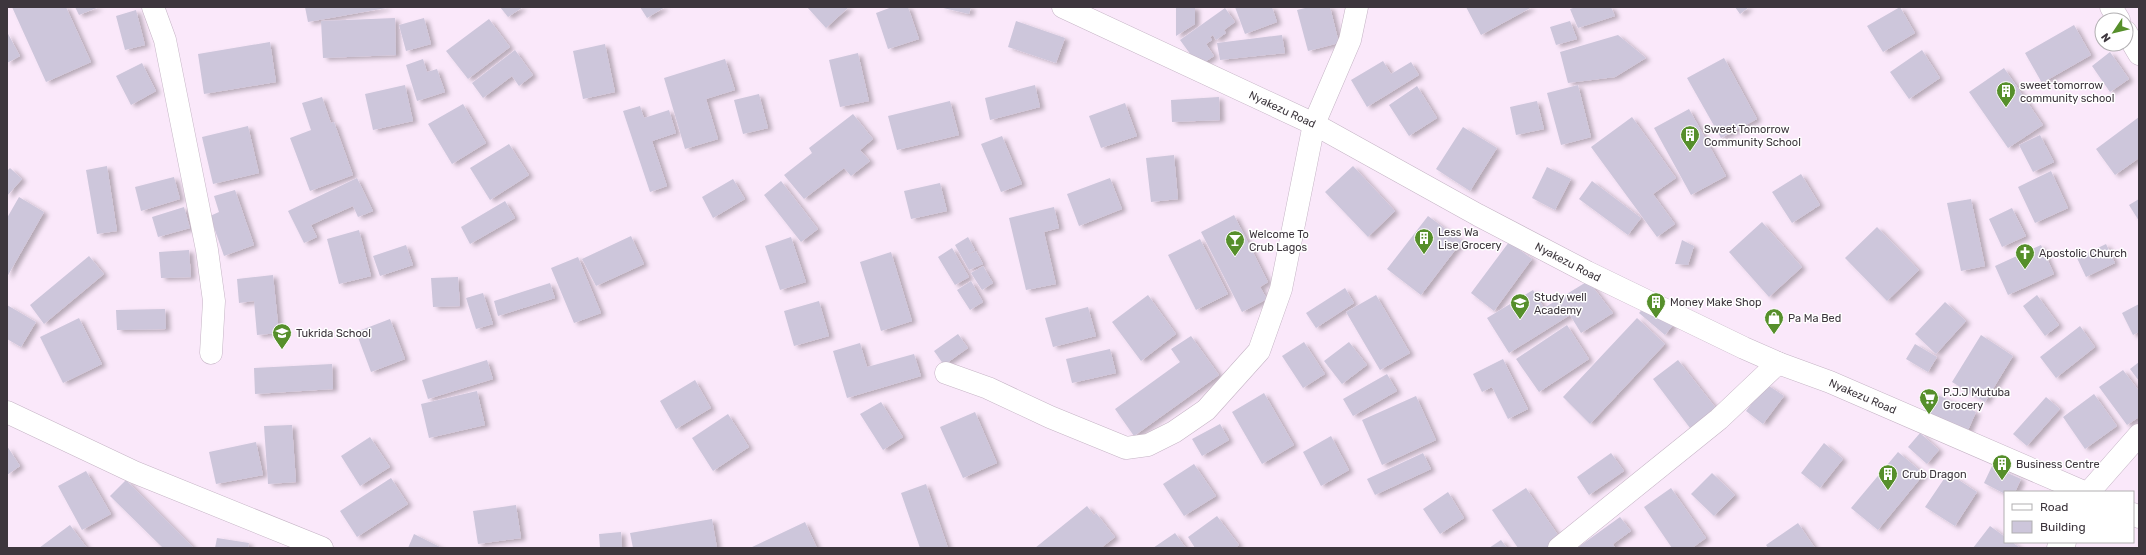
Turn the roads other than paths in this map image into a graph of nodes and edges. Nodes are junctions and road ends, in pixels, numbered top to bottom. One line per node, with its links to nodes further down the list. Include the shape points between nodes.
1 (153, 7): 5 (street, via 165,40 207,250 214,301)
2 (1063, 7): 4 (street, Nyakezu Road)
3 (1357, 7): 4 (street, via 1350,40)
4 (1314, 124): 6 (street, Nyakezu Road, via 1587,272); 7 (street, via 1281,289 1259,351 1206,410 1174,432 1148,445 1126,448 988,388)
5 (211, 353)
6 (1778, 363): 10 (street, Nyakezu Road, via 1830,382); 13 (street, via 1719,419)
7 (946, 373)
8 (7, 412): 12 (street, via 134,472)
9 (2139, 435): 11 (street)
10 (2082, 491)
11 (2090, 491)
12 (322, 548)
13 (1559, 548)

